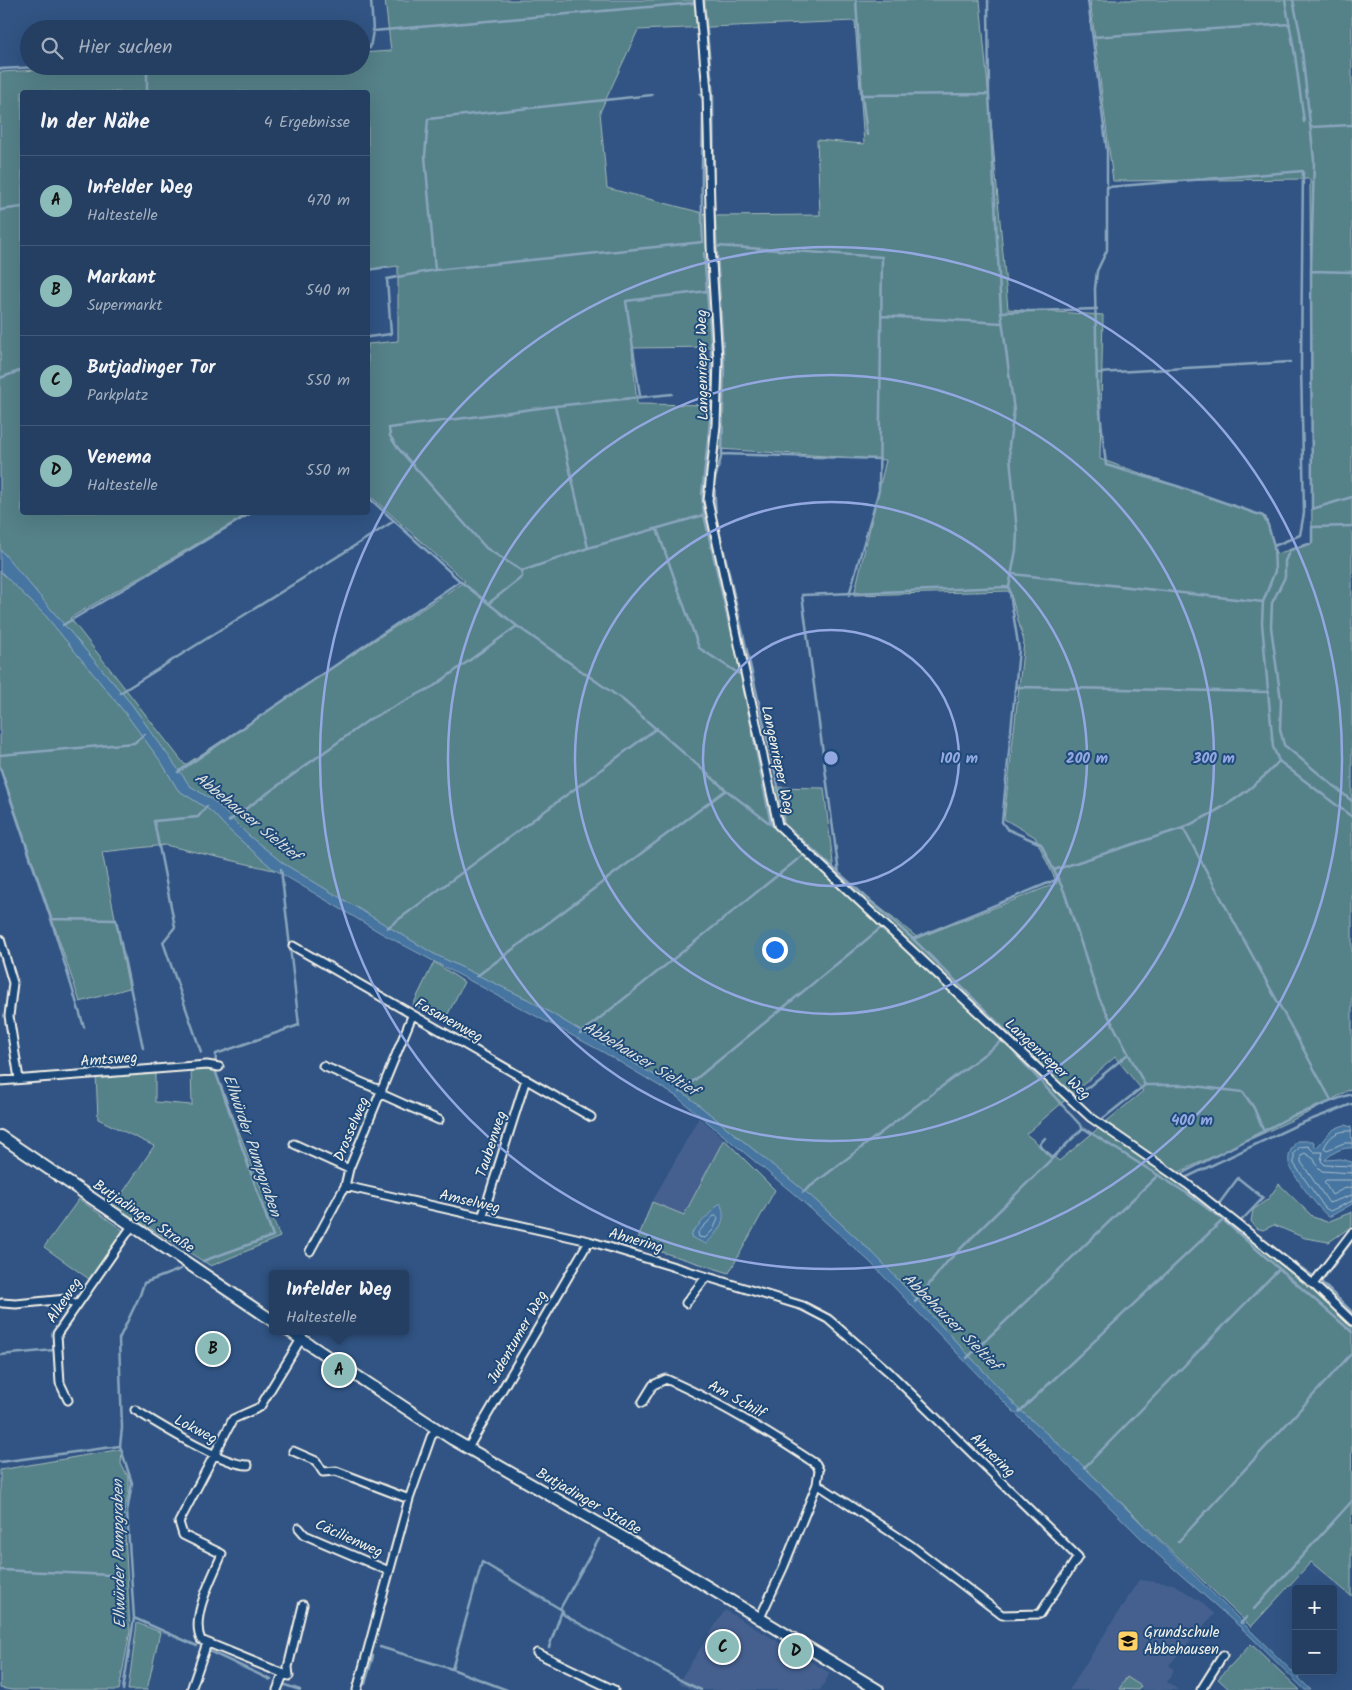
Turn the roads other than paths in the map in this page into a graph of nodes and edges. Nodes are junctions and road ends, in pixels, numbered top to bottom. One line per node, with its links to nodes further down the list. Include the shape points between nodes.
1 (699, 0): 23 (street, Langenrieper Weg, via 707,91 718,360 716,424 708,501 778,825 1090,1117 1188,1184)
2 (0, 939): 7 (street, via 14,983 9,1016)
3 (293, 946): 4 (street, Fasanenweg)
4 (412, 1016): 8 (street, Fasanenweg); 10 (street, Drosselweg)
5 (323, 1066): 10 (street)
6 (220, 1067): 7 (street, Amtsweg, via 207,1065)
7 (19, 1079): 9 (street, Amtsweg)
8 (526, 1079): 11 (street, Fasanenweg); 17 (street, Taubenweg)
9 (0, 1081)
10 (382, 1093): 12 (street); 15 (street, Drosselweg)
11 (592, 1117)
12 (439, 1120)
13 (0, 1136): 18 (main road, Butjadinger Straße)
14 (294, 1144): 15 (street)
15 (349, 1169): 16 (street, Drosselweg)
16 (345, 1186): 17 (street, Amselweg); 21 (street, Drosselweg)
17 (482, 1218): 20 (street, Amselweg)
18 (132, 1226): 26 (street, Alkeweg); 27 (main road, Butjadinger Straße)
19 (1352, 1233): 23 (street)
20 (589, 1241): 22 (street, Ahnering); 35 (street, Judentumer Weg)
21 (310, 1251)
22 (706, 1277): 25 (street); 39 (street, Ahnering, via 803,1306 828,1319 888,1372 1078,1557 1040,1614 1002,1615 912,1546)
23 (1314, 1284): 28 (street, Langenrieper Weg)
24 (2, 1303): 26 (street, via 66,1299)
25 (686, 1303)
26 (76, 1305): 31 (street, Alkeweg, via 57,1334 60,1383)
27 (269, 1318)
28 (1352, 1321)
29 (296, 1335): 30 (main road, Butjadinger Straße)
30 (302, 1339): 34 (main road, Butjadinger Straße); 37 (street, via 260,1407 232,1419)
31 (68, 1400)
32 (642, 1403): 39 (street, Am Schilf, via 653,1385 666,1379 692,1390 768,1432 816,1464)
33 (135, 1410): 37 (street, Lokweg)
34 (436, 1429): 35 (main road, Butjadinger Straße); 40 (street)
35 (468, 1448): 44 (main road, Butjadinger Straße)
36 (292, 1451): 40 (street, via 316,1461 323,1472 336,1471)
37 (214, 1454): 38 (street, Lokweg); 45 (street, via 179,1522 184,1535 222,1554 200,1609 198,1634)
38 (248, 1465)
39 (818, 1484): 44 (street)
40 (409, 1499): 42 (street)
41 (299, 1528): 42 (street, Cäcilienweg, via 305,1535)
42 (389, 1571): 51 (street)
43 (303, 1605): 48 (street)
44 (759, 1620): 53 (main road, Butjadinger Straße)
45 (207, 1643): 48 (street); 49 (street)
46 (537, 1653): 52 (street)
47 (1223, 1655): 54 (street)
48 (286, 1675): 50 (street)
49 (191, 1690)
50 (277, 1690)
51 (357, 1690)
52 (614, 1690)
53 (878, 1690)
54 (1200, 1690)

